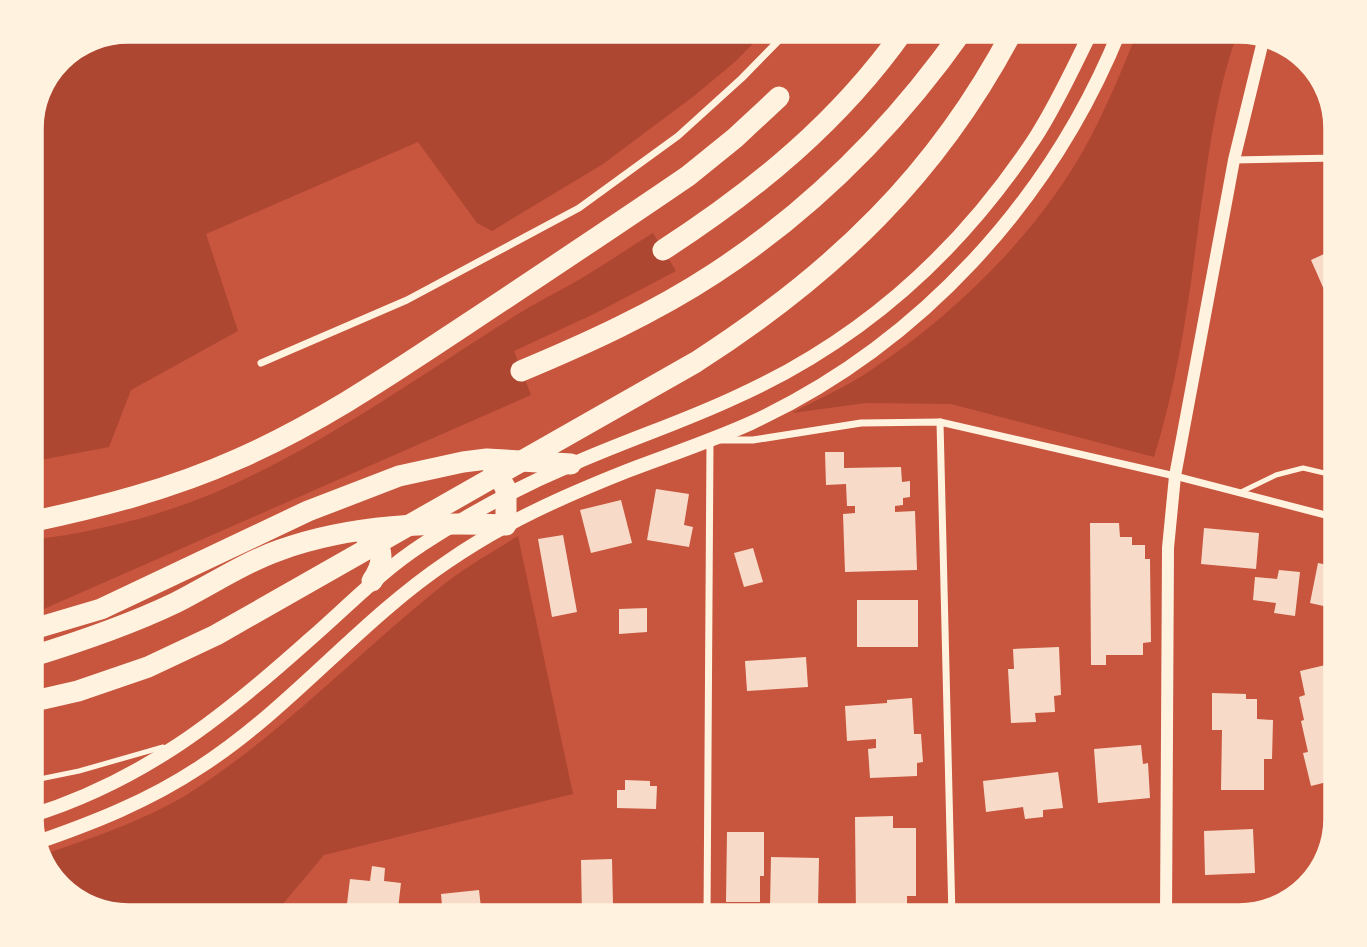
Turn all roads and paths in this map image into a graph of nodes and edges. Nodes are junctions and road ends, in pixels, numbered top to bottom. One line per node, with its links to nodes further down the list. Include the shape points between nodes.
1 (778, 42): 12 (street, via 695,121 579,208 407,300)
2 (895, 42): 11 (highway, via 818,131 760,183)
3 (955, 42): 13 (highway, via 864,150 767,236 652,310)
4 (1007, 42): 30 (highway, via 959,121 920,172 835,260 744,331 216,635 148,667)
5 (1086, 42): 17 (main road, via 1022,156 967,228 915,280 858,327 780,376)
6 (1114, 42): 15 (main road, via 1055,157 1018,212 971,265 865,357 805,395)
7 (1262, 46): 10 (street)
8 (779, 97): 23 (highway, via 688,176 307,426 166,488)
9 (1325, 158): 10 (street)
10 (1234, 160): 19 (street)
11 (663, 250)
12 (261, 363)
13 (521, 371)
14 (940, 422): 15 (street, via 862,423 753,440); 19 (street); 36 (street)
15 (710, 439): 25 (main road, via 591,485); 35 (street)
16 (487, 459): 17 (highway); 21 (highway); 28 (highway, via 425,469 367,487 101,609)
17 (571, 464): 21 (main road)
18 (1325, 474): 20 (lane, via 1303,468)
19 (1175, 476): 20 (street); 37 (street, via 1168,548)
20 (1241, 492): 22 (street)
21 (507, 495): 24 (main road); 25 (highway)
22 (1325, 515)
23 (42, 519)
24 (457, 523): 25 (highway); 26 (highway); 27 (main road)
25 (506, 525): 34 (main road, via 408,590 203,766 130,807)
26 (347, 533): 27 (highway, via 370,539 379,547 380,566); 29 (highway, via 279,550 171,604)
27 (372, 581): 31 (main road, via 269,676)
28 (42, 626)
29 (42, 653)
30 (42, 699)
31 (198, 733): 32 (lane, via 167,746); 33 (main road, via 117,781)
32 (42, 779)
33 (42, 812)
34 (45, 839)
35 (707, 905)
36 (952, 905)
37 (1166, 905)

